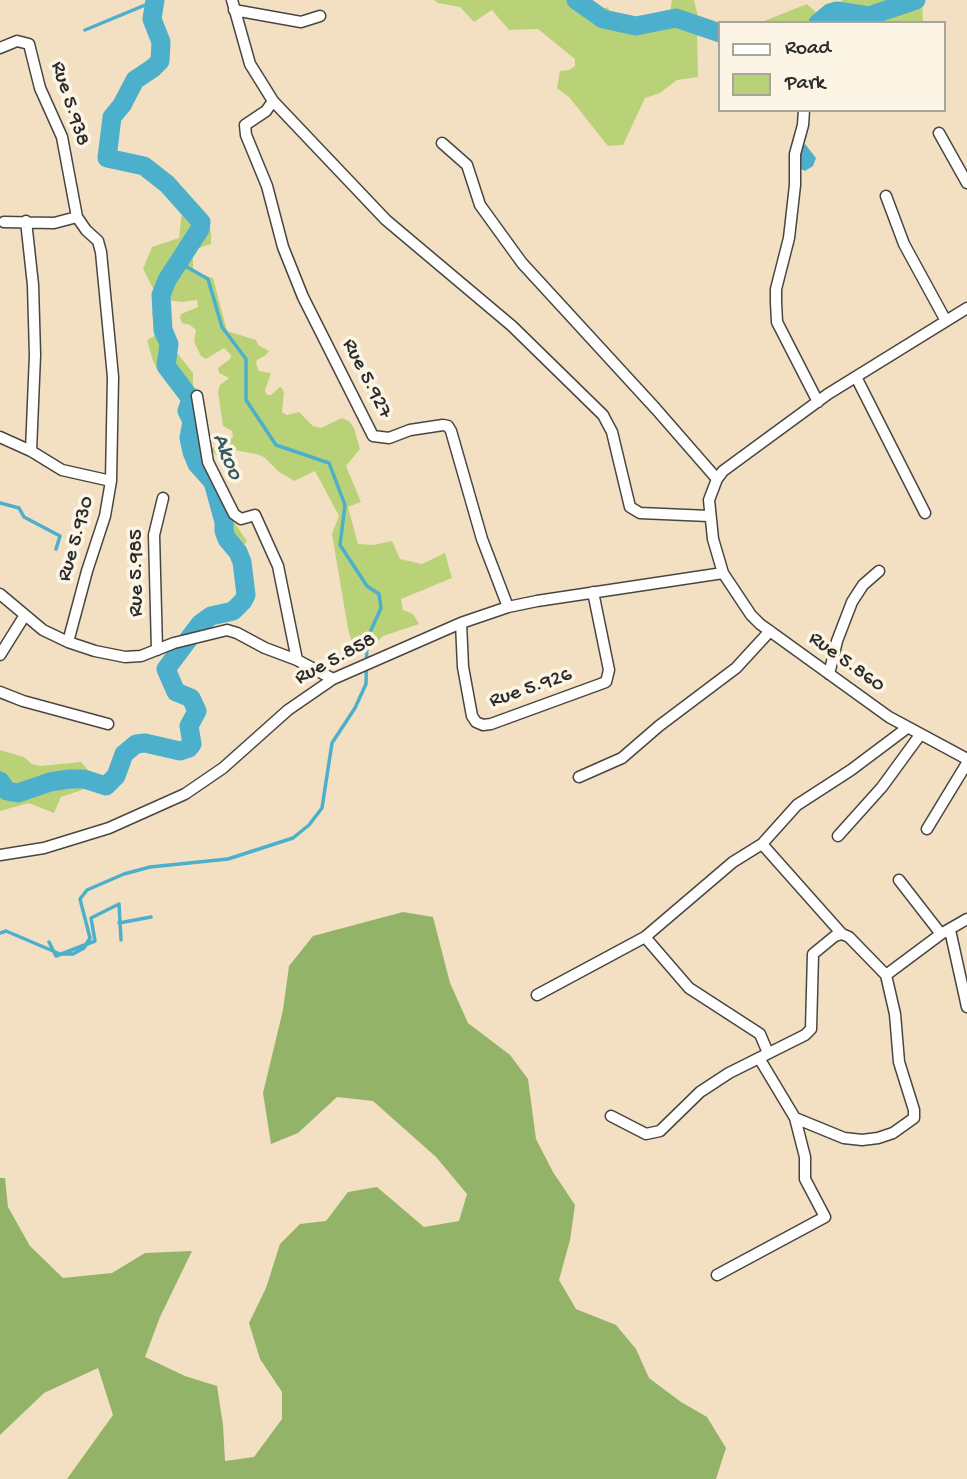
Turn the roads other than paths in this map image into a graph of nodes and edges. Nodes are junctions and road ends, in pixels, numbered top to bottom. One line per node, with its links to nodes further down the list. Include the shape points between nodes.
1 (233, 5): 2 (street, via 300,22); 4 (street, via 250,64)
2 (320, 16)
3 (0, 48): 10 (street, Rue 5.938, via 17,41 29,44 40,88 62,137)
4 (273, 101): 24 (street, via 386,220 512,326 603,415 634,511); 29 (street, Rue 5.927, via 245,130 303,298 373,436 388,438 410,430 448,426 482,540)
5 (804, 112): 17 (street, via 795,154 789,238 776,302 777,321)
6 (939, 133): 8 (street)
7 (442, 143): 20 (street, via 467,165 480,205 523,263)
8 (967, 183)
9 (886, 196): 14 (street, via 904,244)
10 (77, 217): 12 (street, via 54,223); 21 (street, via 98,241 101,252 113,377)
11 (1, 218): 12 (street)
12 (26, 222): 19 (street, via 35,355)
13 (967, 308): 14 (street)
14 (946, 321): 15 (street)
15 (856, 377): 17 (street); 23 (street)
16 (197, 396): 36 (street, via 208,462 234,514 241,519 255,515 278,566)
17 (818, 402): 20 (street)
18 (0, 438): 19 (street, Rue 5.930)
19 (31, 452): 21 (street, Rue 5.930, via 62,471)
20 (717, 479): 24 (street)
21 (111, 481): 33 (street, Rue 5.930)
22 (163, 498): 34 (street, Rue 5.985, via 154,535)
23 (925, 513)
24 (709, 516): 26 (street, Rue 5.860)
25 (879, 570): 37 (street, via 848,610)
26 (723, 573): 27 (street, Rue 5.858); 32 (street, Rue 5.860, via 751,615)
27 (593, 592): 29 (street, Rue 5.858); 31 (street, Rue 5.926, via 609,670 606,682 491,724 482,725 472,716)
28 (0, 594): 30 (street)
29 (508, 607): 31 (street, Rue 5.858)
30 (25, 615): 33 (street); 35 (street)
31 (461, 623): 38 (street, Rue 5.858)
32 (770, 631): 37 (street, Rue 5.860); 44 (street, via 736,668 622,758)
33 (68, 642): 34 (street, via 125,657)
34 (158, 649): 36 (street, via 226,631)
35 (0, 654)
36 (298, 660): 38 (street)
37 (829, 674): 41 (street, Rue 5.860)
38 (333, 679): 48 (street, Rue 5.858, via 185,794 109,828 44,848)
39 (0, 692): 40 (street)
40 (108, 724)
41 (907, 728): 42 (street, Rue 5.860); 47 (street, via 797,805)
42 (920, 735): 43 (street, Rue 5.860); 46 (street)
43 (967, 761): 45 (street)
44 (579, 776)
45 (927, 829)
46 (838, 836)
47 (762, 844): 52 (street); 53 (street)
48 (0, 855)
49 (899, 880): 51 (street)
50 (967, 919): 51 (street)
51 (945, 932): 54 (street); 56 (street)
52 (842, 934): 54 (street); 57 (street, via 813,954 811,1029)
53 (645, 937): 55 (street); 57 (street, via 689,988 760,1034)
54 (887, 975): 59 (street, via 899,1062 914,1118 893,1133 862,1140 844,1138)
55 (537, 995)
56 (967, 1007)
57 (763, 1055): 58 (street, via 700,1092 660,1131 646,1134); 59 (street)
58 (611, 1116)
59 (795, 1118): 60 (street, via 805,1157 805,1179 824,1220)
60 (717, 1275)

